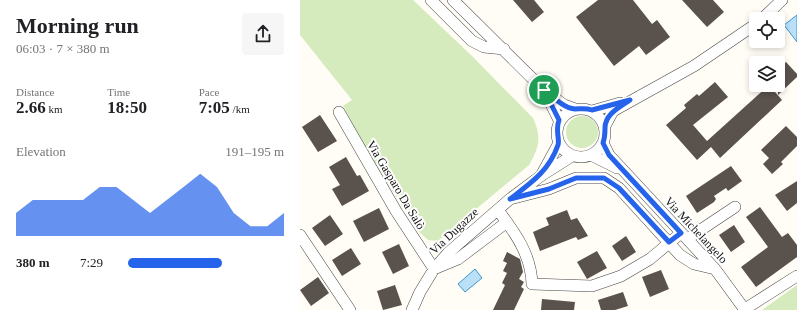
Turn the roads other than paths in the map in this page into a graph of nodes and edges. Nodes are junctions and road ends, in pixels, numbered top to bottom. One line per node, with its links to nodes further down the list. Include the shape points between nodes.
1 (431, 0): 6 (street, via 472,41 484,47)
2 (453, 0): 6 (street)
3 (782, 0): 4 (street)
4 (769, 12)
5 (749, 29): 8 (street, via 694,66)
6 (504, 49): 7 (street)
7 (544, 90): 9 (street, via 564,105); 12 (street)
8 (630, 100): 10 (street); 13 (street, via 613,111)
9 (575, 109): 10 (street); 12 (street, via 568,111)
10 (592, 110): 13 (street, via 598,114)
11 (339, 112): 27 (street, Via Gasparo Da Salò, via 396,211)
12 (559, 120): 14 (street)
13 (605, 126): 15 (street)
14 (559, 143): 17 (street); 19 (street, Via Dugazze)
15 (603, 143): 16 (street); 18 (street, Via Michelangelo, via 609,155)
16 (591, 155): 17 (street); 18 (street, Via Michelangelo)
17 (572, 156): 19 (street, Via Dugazze)
18 (623, 170): 25 (street, Via Michelangelo)
19 (542, 175): 20 (street, Via Dugazze)
20 (510, 199): 22 (street, Via Dugazze); 26 (street, Via Dugazze, via 549,189 576,178 604,178 619,188)
21 (735, 207): 25 (street)
22 (498, 210): 23 (street); 27 (street, Via Dugazze, via 448,253)
23 (507, 222): 26 (street, via 527,254 532,284 592,286 621,276 650,259); 27 (street, via 458,259)
24 (300, 235): 30 (street)
25 (684, 236): 26 (street); 28 (street, Via Michelangelo)
26 (669, 242): 28 (street, Via Dugazze, via 680,255 694,264)
27 (434, 269): 31 (street, Via Dugazze)
28 (715, 269): 32 (street, Via Michelangelo)
29 (797, 276): 32 (street)
30 (350, 310)
31 (412, 310)
32 (745, 310)

